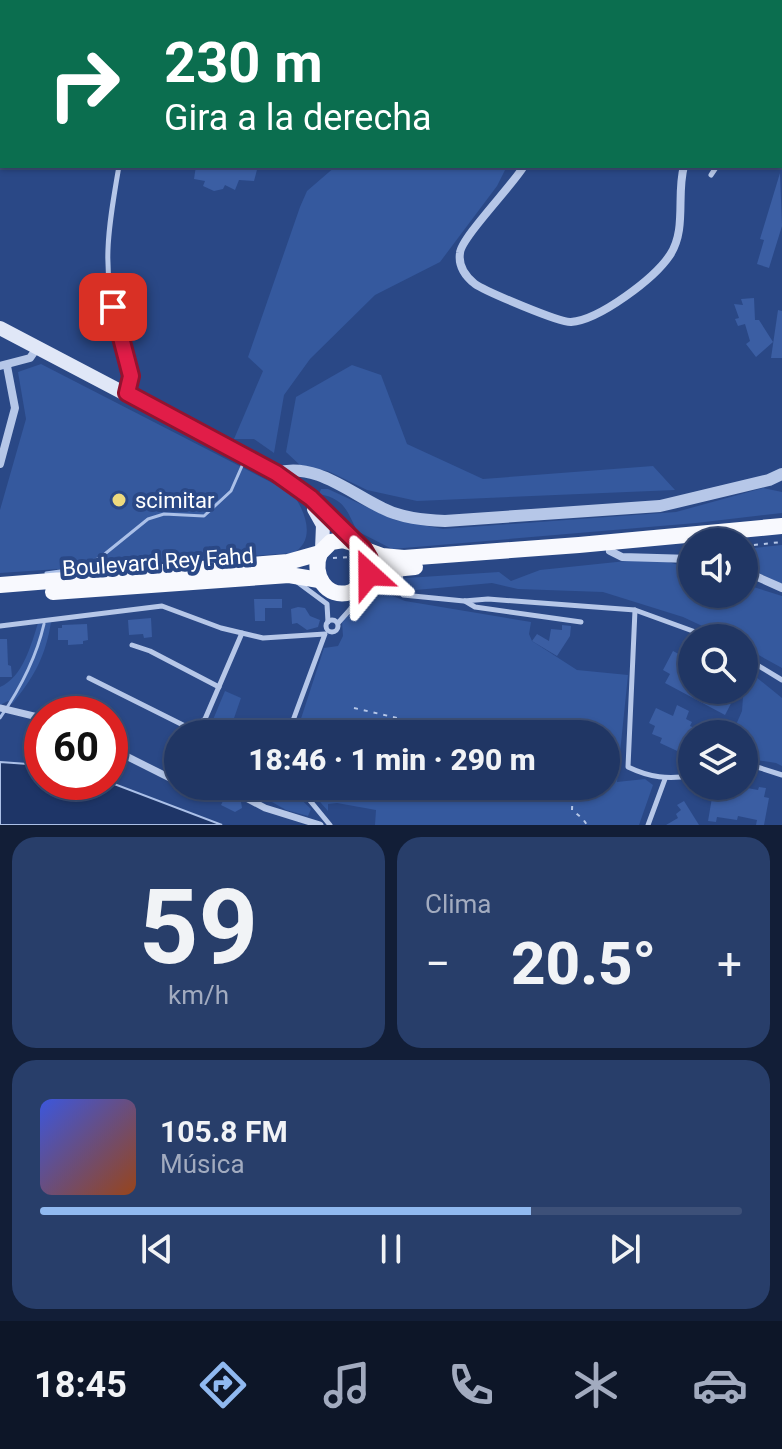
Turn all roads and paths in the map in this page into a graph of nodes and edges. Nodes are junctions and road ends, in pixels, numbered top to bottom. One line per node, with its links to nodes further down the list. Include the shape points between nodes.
1 (119, 168): 9 (lane, via 106,256 131,376)
2 (523, 168): 3 (street, via 469,234 459,264 478,286 568,322 590,319 658,270 671,253 680,220)
3 (683, 168)
4 (716, 168): 5 (lane)
5 (711, 175)
6 (0, 328): 7 (main road)
7 (37, 348): 8 (street, via 30,358); 9 (main road)
8 (3, 366): 10 (street, via 15,408)
9 (127, 393): 12 (main road)
10 (0, 464)
11 (778, 480): 12 (street, via 677,504 463,521 394,513 346,488)
12 (306, 487): 18 (main road); 19 (main road, via 323,525)
13 (782, 519): 14 (main road)
14 (777, 529): 18 (main road, via 404,558)
15 (782, 542): 17 (path)
16 (678, 545): 20 (main road)
17 (758, 545)
18 (361, 547): 19 (main road, via 343,540); 25 (main road, via 370,564)
19 (321, 551): 23 (main road); 26 (main road)
20 (610, 551): 21 (street, via 622,557); 22 (main road)
21 (678, 559)
22 (400, 568): 25 (main road); 30 (lane, via 403,595); 34 (lane)
23 (289, 569): 26 (main road, Boulevard Rey Fahd); 27 (main road, Boulevard Rey Fahd); 29 (main road, Boulevard Rey Fahd); 32 (lane, via 303,588 327,604)
24 (758, 577): 28 (street)
25 (367, 579): 26 (main road, via 346,593)
26 (319, 580)
27 (0, 585)
28 (782, 588)
29 (0, 596)
30 (464, 601): 31 (lane); 33 (lane)
31 (635, 610): 36 (lane); 53 (lane, via 628,767)
32 (328, 622): 34 (lane); 34 (lane, via 332,633)
33 (581, 622)
34 (338, 623)
35 (0, 626): 37 (lane, via 162,606)
36 (678, 626)
37 (242, 633): 42 (lane); 46 (lane, via 263,638 325,634)
38 (132, 645): 42 (lane)
39 (758, 665): 41 (lane)
40 (89, 678): 42 (lane, via 185,726 205,719)
41 (782, 680)
42 (219, 687)
43 (0, 708): 45 (street)
44 (354, 708): 47 (path)
45 (24, 715)
46 (293, 720)
47 (406, 720)
48 (128, 757): 50 (street)
49 (758, 767): 51 (lane)
50 (164, 775)
51 (782, 775)
52 (678, 778): 53 (lane)
53 (665, 779): 60 (lane)
54 (250, 800): 57 (street)
55 (309, 800): 58 (lane)
56 (572, 800): 59 (path, via 572,810)
57 (320, 825)
58 (330, 825)
59 (587, 825)
60 (648, 825)

